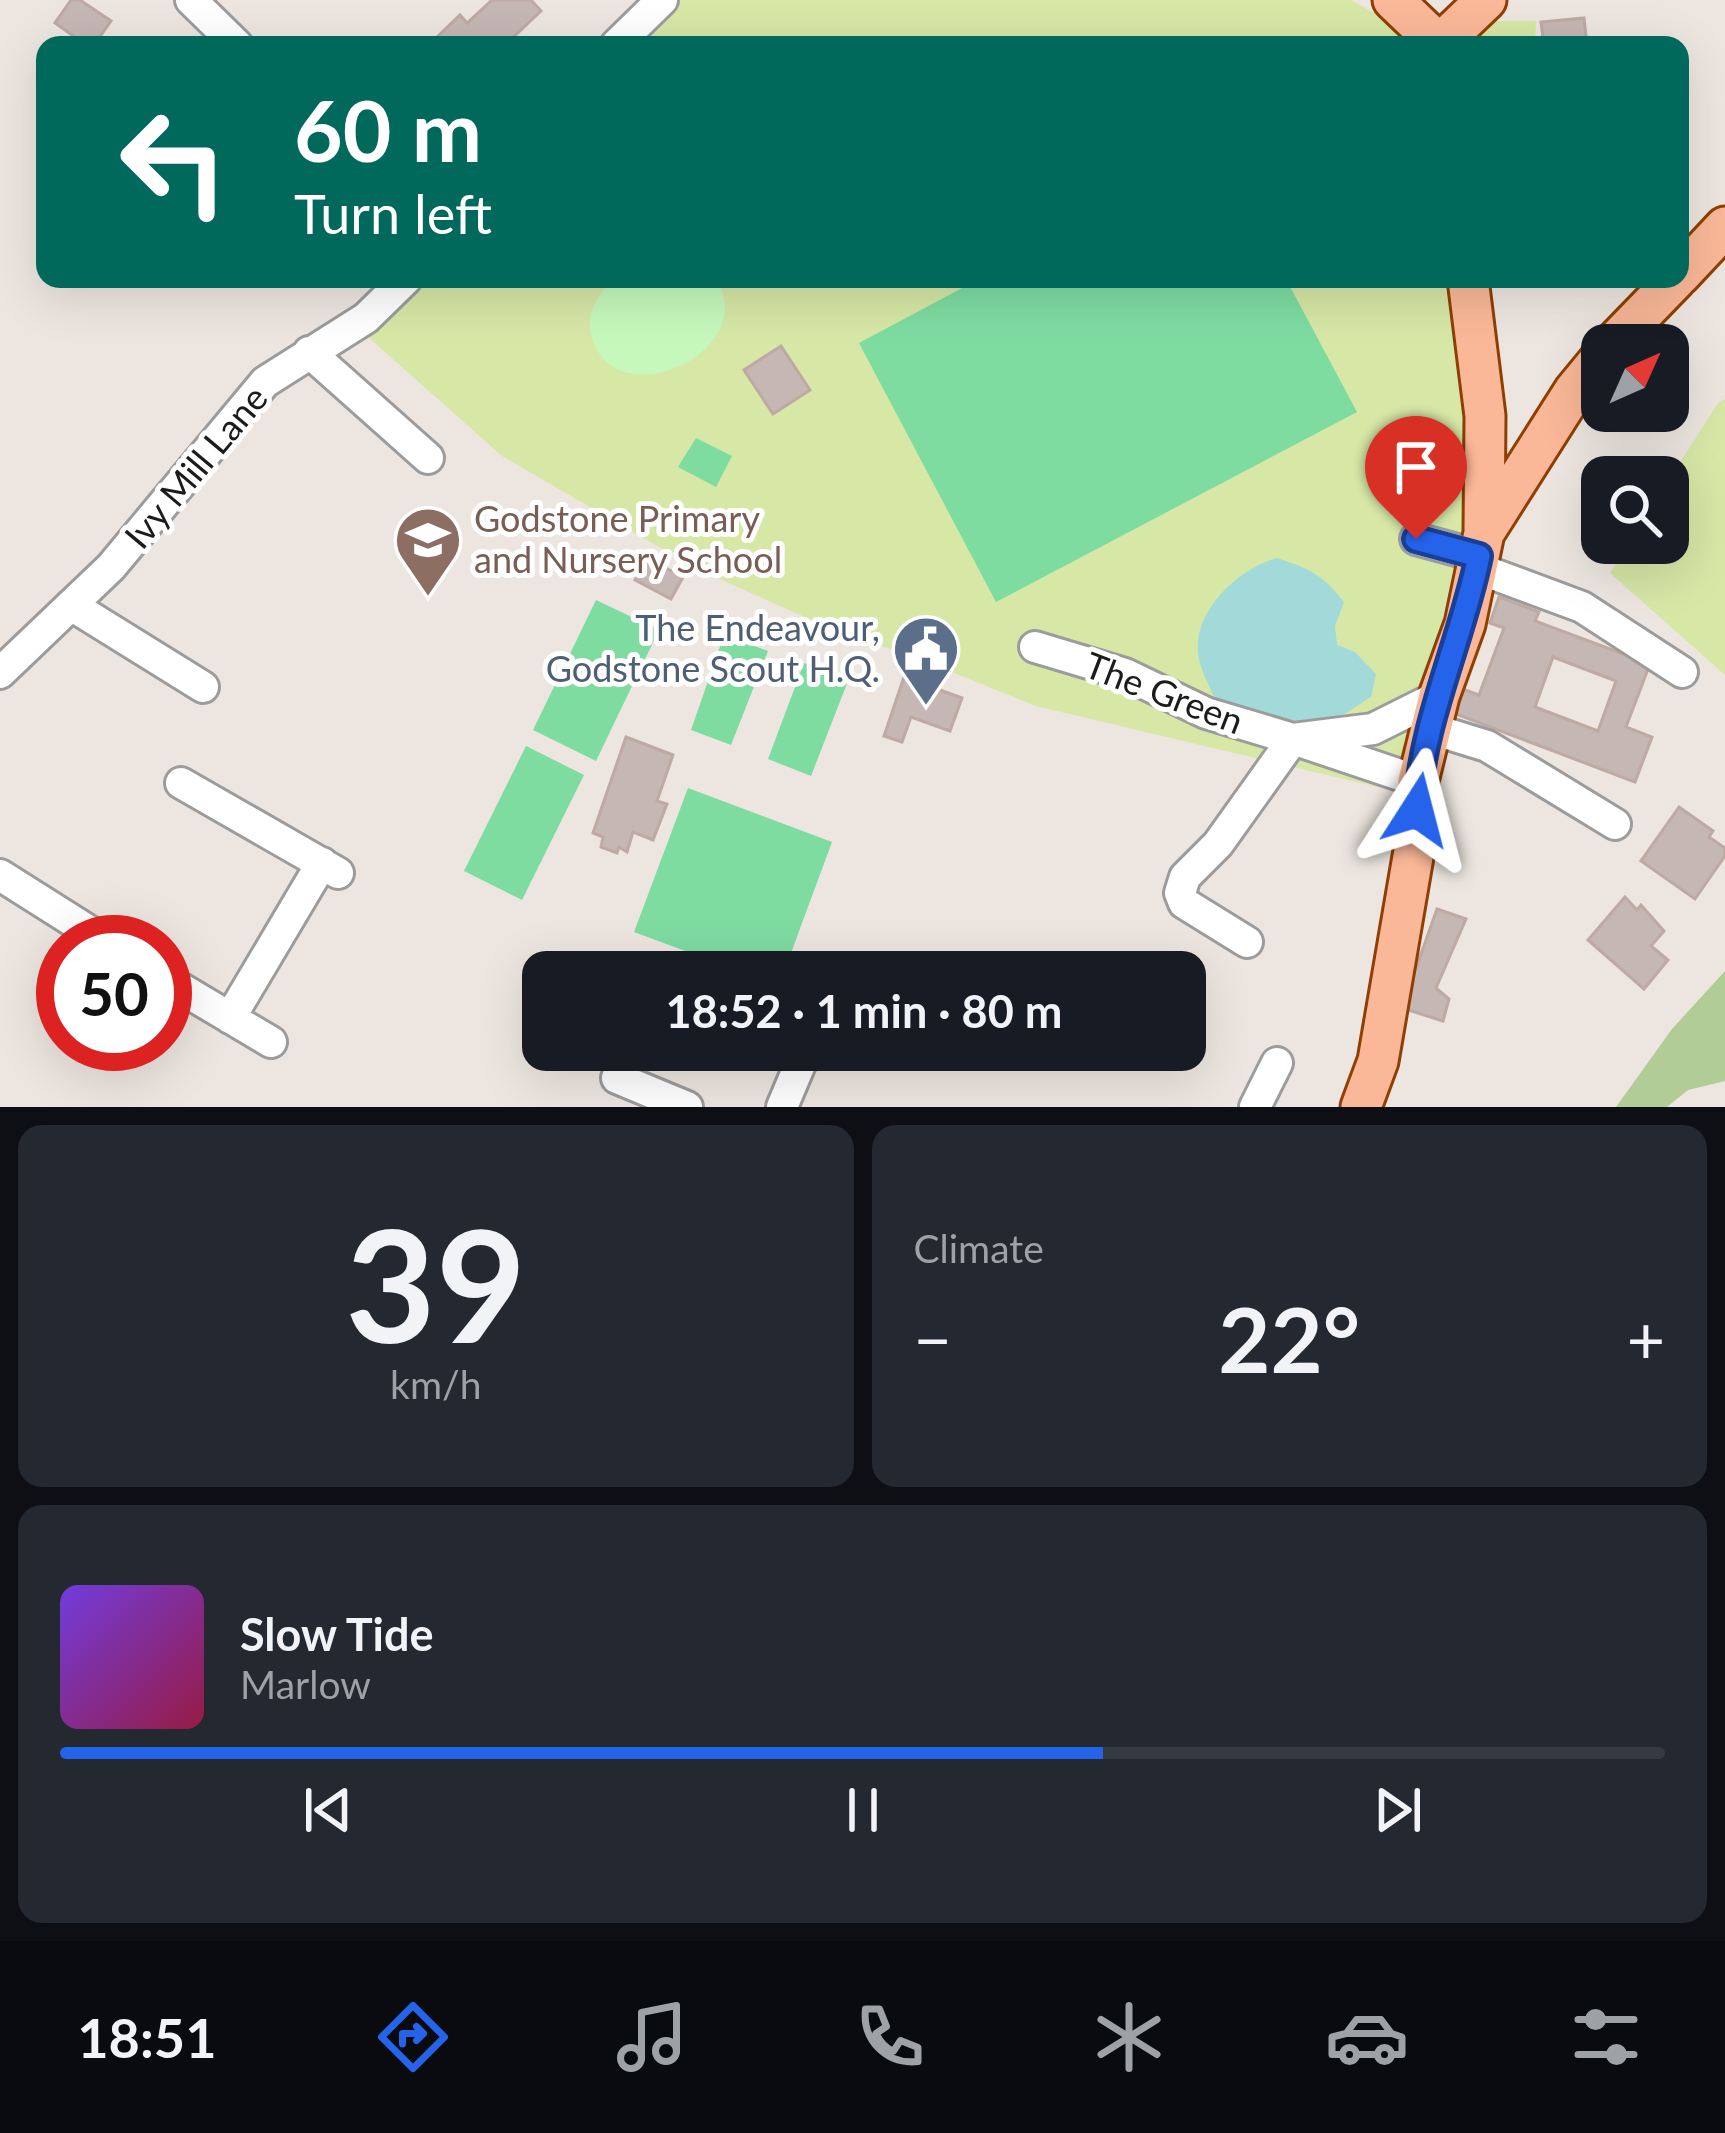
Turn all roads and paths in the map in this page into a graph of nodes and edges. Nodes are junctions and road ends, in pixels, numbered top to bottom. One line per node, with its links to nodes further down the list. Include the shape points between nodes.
1 (191, 0): 5 (street)
2 (662, 0): 6 (street)
3 (1393, 0): 7 (main road)
4 (1486, 0): 8 (main road)
5 (228, 36)
6 (625, 36)
7 (1431, 36)
8 (1449, 36)
9 (1725, 227): 10 (main road)
10 (1689, 265)
11 (397, 288): 15 (street, Ivy Mill Lane, via 366,318)
12 (1469, 288): 17 (main road)
13 (1667, 288): 14 (main road)
14 (1632, 324)
15 (309, 352): 19 (street); 22 (street, Ivy Mill Lane, via 266,382)
16 (1581, 382): 18 (main road)
17 (1485, 416): 18 (main road); 21 (main road)
18 (1552, 428): 21 (main road)
19 (428, 458)
20 (1416, 539): 21 (street)
21 (1480, 552): 25 (street); 27 (main road)
22 (71, 605): 24 (street, Ivy Mill Lane); 26 (street)
23 (1035, 647): 28 (street, The Green)
24 (2, 666)
25 (1682, 672)
26 (202, 686)
27 (1435, 712): 28 (street, The Green); 29 (main road); 31 (street)
28 (1293, 740): 29 (street, The Green); 34 (street, via 1180,893 1184,904)
29 (1418, 781): 44 (main road, via 1416,838 1378,1061)
30 (181, 783): 36 (street, via 330,868)
31 (1615, 824)
32 (0, 875): 33 (street)
33 (63, 915)
34 (1247, 942)
35 (192, 995): 36 (street)
36 (230, 1018): 37 (street)
37 (271, 1042)
38 (1277, 1063): 43 (street)
39 (797, 1071): 42 (street)
40 (617, 1078): 41 (street)
41 (687, 1107)
42 (782, 1107)
43 (1255, 1107)
44 (1361, 1107)

